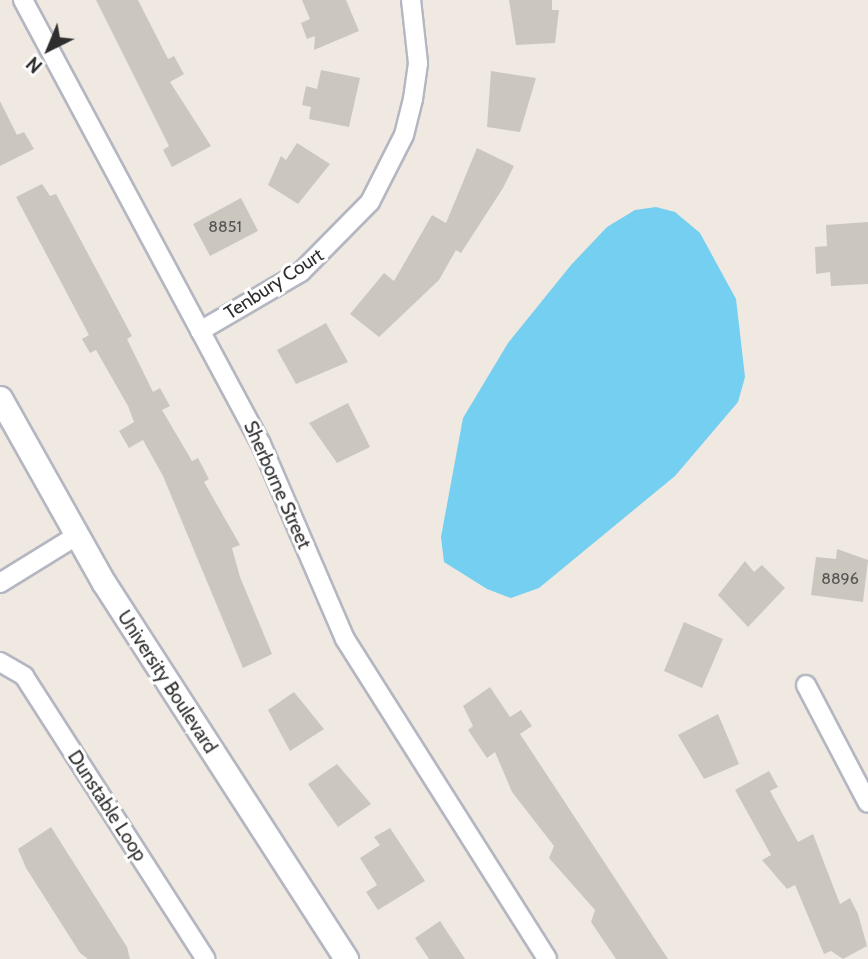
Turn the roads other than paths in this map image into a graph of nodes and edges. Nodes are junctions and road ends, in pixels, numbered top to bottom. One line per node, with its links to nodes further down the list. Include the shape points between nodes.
1 (23, 0): 3 (street, Sherborne Street)
2 (411, 0): 3 (street, Tenbury Court, via 418,63 413,99 404,135 369,202 301,272)
3 (200, 331): 12 (street, Sherborne Street, via 267,457 345,639)
4 (0, 398): 5 (street, University Boulevard)
5 (76, 536): 6 (street); 11 (street, University Boulevard)
6 (0, 583)
7 (0, 662): 10 (street, Dunstable Loop, via 24,676)
8 (806, 685): 9 (street)
9 (868, 803)
10 (206, 959)
11 (346, 959)
12 (547, 959)

